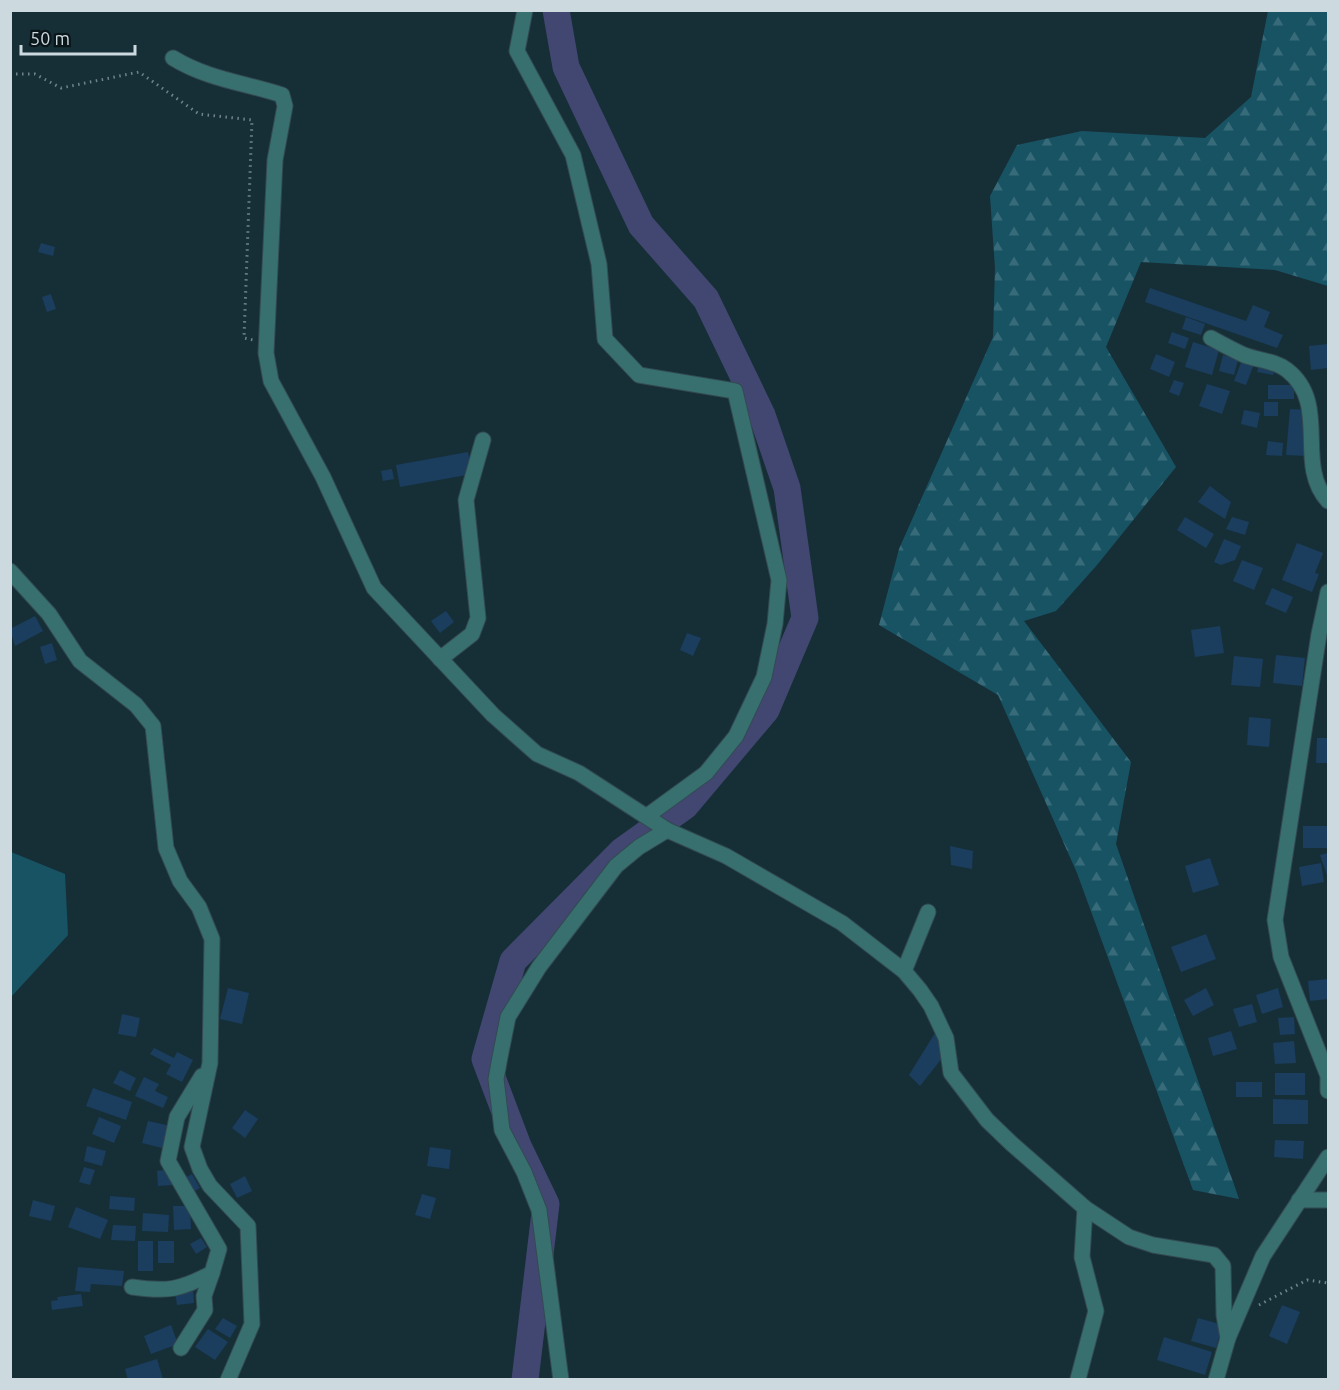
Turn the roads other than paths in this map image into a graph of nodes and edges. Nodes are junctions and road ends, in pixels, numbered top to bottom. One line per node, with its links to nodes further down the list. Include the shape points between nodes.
1 (525, 10): 9 (street, via 517,51 573,155 599,264 605,339 639,375 735,391 779,580 764,676 736,736)
2 (173, 58): 8 (street, via 236,84 282,95 285,106 275,160 266,353 271,381 323,477 374,588)
3 (1211, 338): 5 (street, via 1246,356 1280,365 1308,396 1317,487)
4 (483, 441): 8 (street, via 466,500 478,618 472,634)
5 (1329, 501)
6 (10, 571): 12 (street, via 49,614 80,661 136,705 153,726 166,848 213,939)
7 (1329, 592): 13 (street, via 1319,634 1275,920 1281,957 1328,1076)
8 (440, 658): 9 (street, via 493,716 537,754 579,773)
9 (657, 823): 11 (street, via 726,856 842,923); 24 (street, via 639,847 616,866 539,967 508,1017 496,1079 502,1130 539,1210)
10 (928, 912): 11 (street)
11 (904, 971): 17 (street, via 938,1019 946,1038 951,1073 965,1094 987,1120)
12 (210, 1063): 18 (street, via 177,1117 168,1161 219,1249); 23 (street, via 192,1147 210,1186 248,1226 249,1237 252,1324)
13 (1329, 1091)
14 (1329, 1157): 15 (street)
15 (1299, 1200): 16 (street); 20 (street, via 1263,1256)
16 (1329, 1200)
17 (1085, 1208): 20 (street, via 1129,1237 1214,1255 1223,1266); 22 (street, via 1082,1257 1096,1311)
18 (212, 1273): 19 (street, via 165,1292); 21 (street, via 204,1296 205,1310)
19 (132, 1287)
20 (1228, 1338): 25 (street)
21 (181, 1348)
22 (1078, 1379)
23 (228, 1380)
24 (561, 1380)
25 (1216, 1380)

